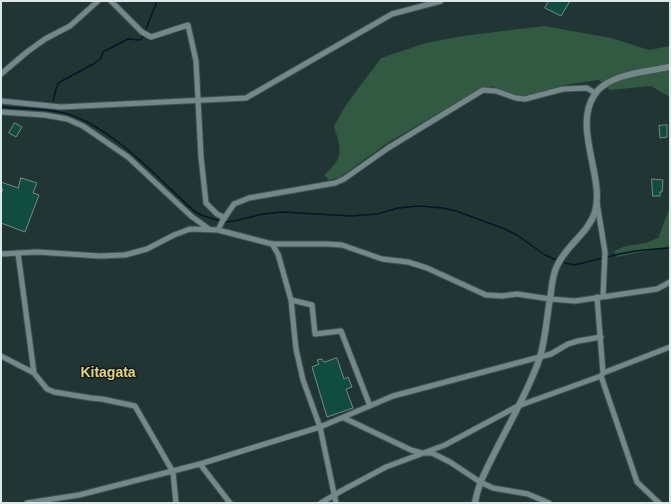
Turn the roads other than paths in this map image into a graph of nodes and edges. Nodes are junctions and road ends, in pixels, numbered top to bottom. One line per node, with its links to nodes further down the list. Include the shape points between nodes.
1 (98, 1): 5 (street, via 70,26 45,39)
2 (111, 1): 7 (street, via 142,32 151,37 188,25 196,61)
3 (442, 1): 7 (street, via 392,14 246,98)
4 (670, 67): 6 (street, via 626,75 615,79)
5 (1, 74)
6 (595, 93): 10 (street, via 590,103 588,134); 11 (street, via 587,88 563,89 525,99 483,90 388,148 344,179 249,198 234,204)
7 (197, 100): 8 (street, via 61,107); 11 (street, via 206,203)
8 (1, 101)
9 (1, 112): 12 (street, via 67,119 83,126 128,157 187,213)
10 (597, 202): 17 (street, via 605,258); 19 (street, via 589,226 557,265)
11 (222, 223): 12 (street); 13 (street)
12 (210, 229): 14 (street, via 190,229 124,255)
13 (272, 244): 19 (street, via 342,245 382,259 408,262 427,268 486,294 518,294); 20 (street, via 278,254)
14 (18, 253): 15 (street); 25 (street)
15 (1, 254)
16 (670, 282): 17 (street, via 657,288)
17 (603, 296): 18 (street)
18 (597, 297): 19 (street, via 575,301); 21 (street)
19 (550, 299): 24 (street)
20 (291, 300): 27 (street, via 312,305 315,334 341,331); 30 (street, via 300,368)
21 (601, 337): 24 (street, via 568,344 551,354); 26 (street)
22 (670, 347): 26 (street)
23 (1, 356): 25 (street)
24 (540, 356): 27 (street, via 393,396); 28 (street)
25 (34, 373): 33 (street, via 47,389 54,392 135,406)
26 (602, 375): 28 (street); 43 (street, via 637,482)
27 (370, 406): 29 (street)
28 (518, 406): 31 (street, via 445,445); 34 (street)
29 (344, 418): 30 (street); 31 (street)
30 (320, 427): 32 (street); 35 (street)
31 (422, 453): 34 (street, via 432,453 450,462); 35 (street, via 386,467)
32 (200, 464): 33 (street); 38 (street)
33 (173, 472): 36 (street, via 79,495); 37 (street)
34 (480, 482): 41 (street); 42 (street, via 493,488 528,494)
35 (334, 496): 39 (street); 40 (street)
36 (27, 503)
37 (176, 503)
38 (230, 503)
39 (321, 503)
40 (336, 503)
41 (475, 503)
42 (549, 503)
43 (659, 503)

